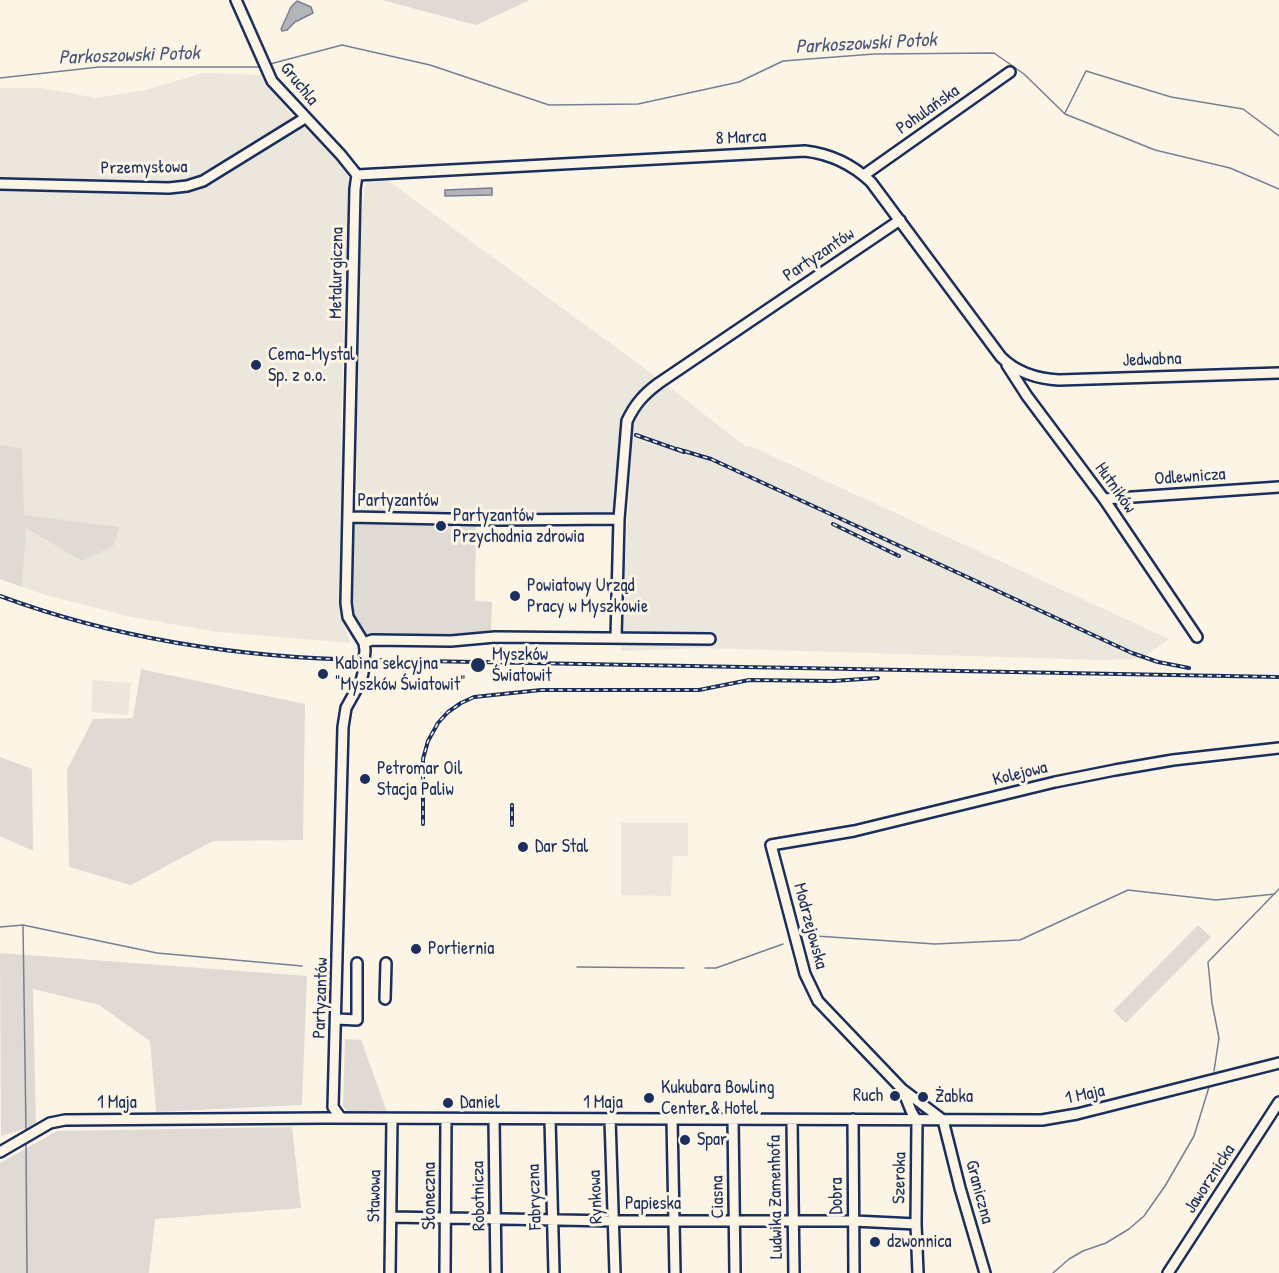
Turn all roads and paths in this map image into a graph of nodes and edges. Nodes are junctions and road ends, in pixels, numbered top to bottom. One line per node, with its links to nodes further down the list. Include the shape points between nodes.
1 (237, 0): 3 (street, Gruchla, via 268,75)
2 (1010, 72): 5 (street, Pohulańska)
3 (305, 118): 4 (street, Gruchla); 6 (street, Przemysłowa, via 210,177 187,186)
4 (357, 175): 5 (street, 8 Marca, via 805,151 836,158); 13 (street, Metalurgiczna)
5 (864, 175): 7 (street, 8 Marca)
6 (0, 184)
7 (900, 220): 8 (street, 8 Marca); 14 (street, Partyzantów, via 644,394 627,421)
8 (1004, 360): 9 (street, 8 Marca); 12 (street, Hutników)
9 (1026, 373): 10 (street, Jedwabna, via 1059,380)
10 (1279, 373)
11 (1279, 487): 12 (street, Odlewnicza)
12 (1104, 499): 15 (street, Hutników)
13 (348, 517): 14 (street, Partyzantów); 18 (street, Partyzantów, via 346,603 348,617)
14 (620, 519): 16 (street)
15 (1197, 637)
16 (616, 638): 17 (street); 18 (street, via 495,637)
17 (710, 639)
18 (364, 643): 24 (street, Partyzantów, via 363,673 346,708 343,728)
19 (1279, 748): 20 (street, Kolejowa, via 1115,770 854,831)
20 (771, 845): 26 (street, Modrzejowska, via 810,987 818,1001)
21 (357, 963): 24 (street, via 357,1020)
22 (386, 963): 23 (street)
23 (385, 999)
24 (337, 1018): 29 (street, Partyzantów, via 333,1107)
25 (1279, 1063): 40 (street, 1 Maja, via 1042,1120)
26 (902, 1089): 28 (street, Modrzejowska); 39 (street, Modrzejowska)
27 (1279, 1102): 63 (street, Jaworznicka)
28 (921, 1105): 39 (street); 40 (street, Modrzejowska)
29 (341, 1118): 30 (street, 1 Maja); 41 (street, 1 Maja, via 65,1120 50,1123)
30 (392, 1119): 31 (street, 1 Maja); 42 (street, Stawowa)
31 (446, 1119): 32 (street, 1 Maja); 43 (street, Słoneczna)
32 (494, 1119): 33 (street, 1 Maja); 44 (street, Robotnicza)
33 (550, 1119): 34 (street, 1 Maja); 45 (street, Fabryczna)
34 (610, 1119): 35 (street, 1 Maja); 47 (street, Rynkowa)
35 (672, 1119): 36 (street, 1 Maja); 46 (street)
36 (733, 1119): 38 (street, 1 Maja); 48 (street, Ciasna)
37 (853, 1119): 38 (street, 1 Maja); 39 (street, 1 Maja); 50 (street, Dobra)
38 (792, 1120): 49 (street, Ludwika Zamenhofa)
39 (917, 1120): 40 (street, 1 Maja); 51 (street, Szeroka)
40 (943, 1120): 62 (street, Graniczna)
41 (0, 1152)
42 (391, 1217): 43 (street, Papieska); 52 (street, Stawowa)
43 (446, 1219): 44 (street, Papieska); 53 (street, Słoneczna)
44 (496, 1219): 45 (street, Papieska); 54 (street, Robotnicza)
45 (553, 1220): 47 (street, Papieska); 55 (street, Fabryczna)
46 (673, 1220): 47 (street, Papieska); 48 (street, Papieska); 57 (street)
47 (614, 1221): 56 (street, Rynkowa)
48 (735, 1221): 49 (street, Papieska); 58 (street, Ciasna)
49 (793, 1221): 50 (street, Papieska); 59 (street, Ludwika Zamenhofa)
50 (854, 1221): 51 (street, Papieska); 60 (street, Dobra)
51 (916, 1224): 61 (street, Szeroka)
52 (390, 1273)
53 (445, 1273)
54 (496, 1273)
55 (554, 1273)
56 (615, 1273)
57 (675, 1273)
58 (735, 1273)
59 (794, 1273)
60 (854, 1273)
61 (918, 1273)
62 (985, 1273)
63 (1168, 1273)

